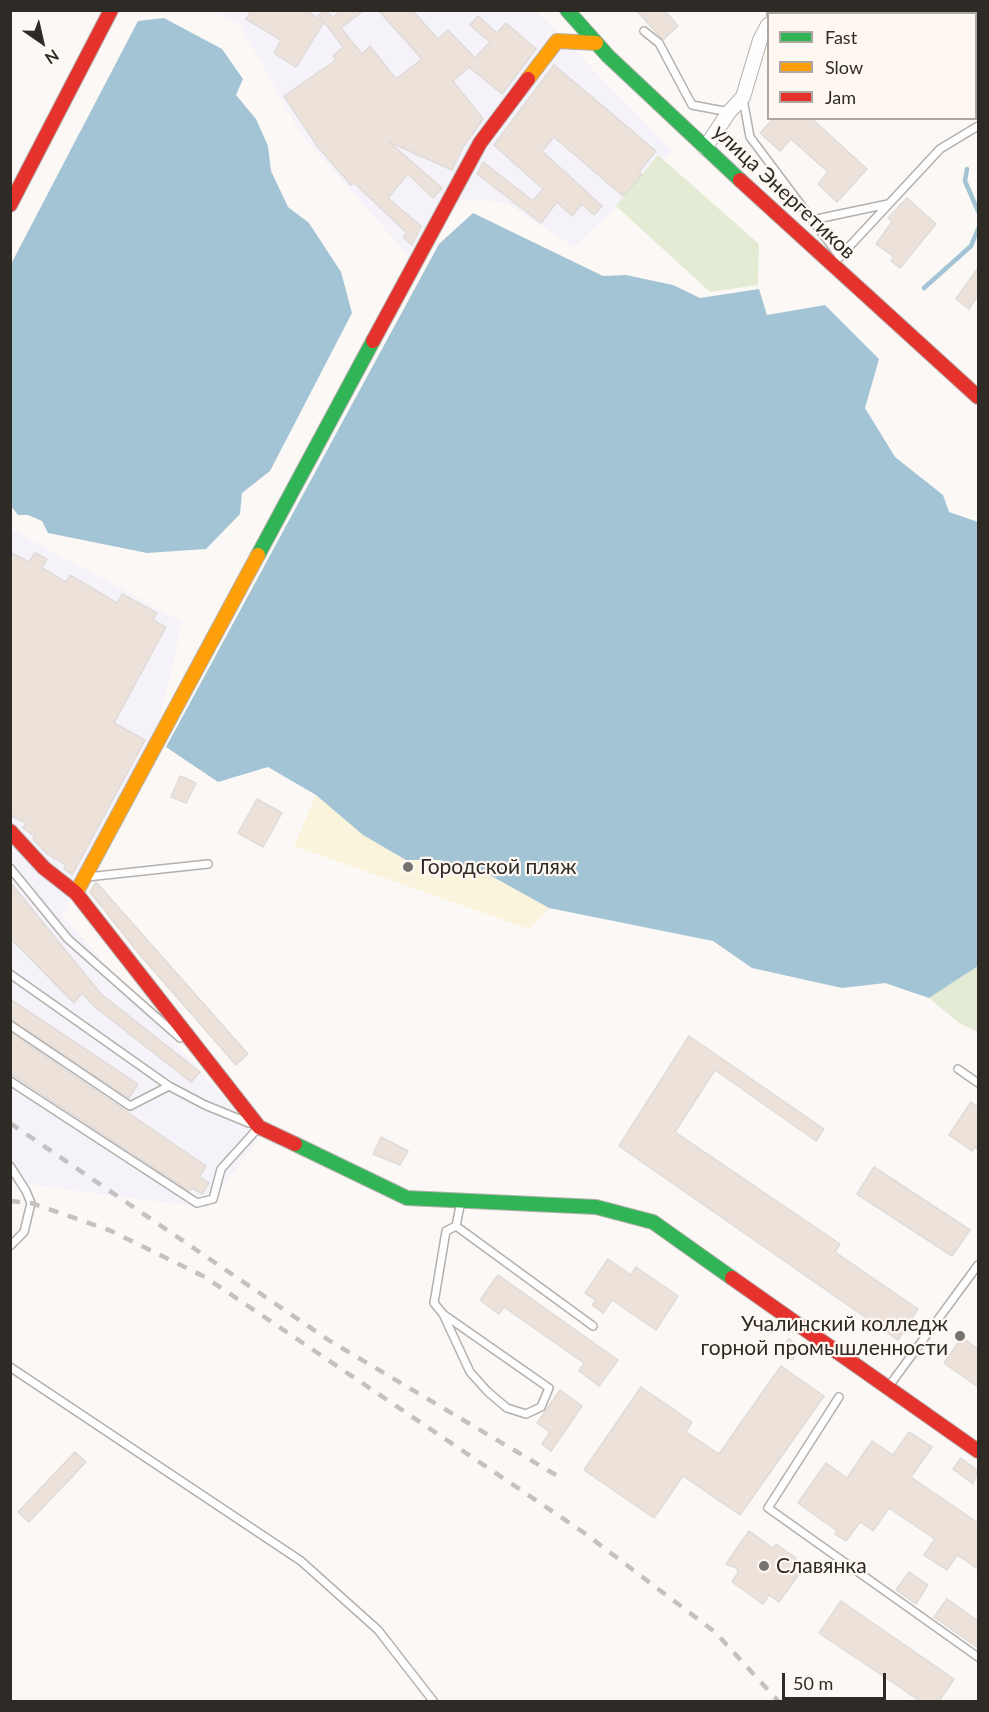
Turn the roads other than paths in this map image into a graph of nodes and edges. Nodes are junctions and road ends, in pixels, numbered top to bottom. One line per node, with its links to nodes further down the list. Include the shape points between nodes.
1 (111, 10): 11 (street)
2 (567, 10): 5 (street, улица Энергетиков)
3 (767, 26): 6 (street)
4 (644, 31): 7 (lane, via 659,43 692,105)
5 (596, 43): 9 (street, улица Энергетиков, via 611,53); 18 (street, via 557,41 480,143)
6 (743, 97): 7 (street); 12 (lane, via 750,137)
7 (729, 112): 9 (street)
8 (978, 126): 10 (lane, via 940,148)
9 (705, 148): 13 (street, улица Энергетиков)
10 (888, 204): 12 (lane); 13 (lane)
11 (10, 205)
12 (812, 220): 13 (lane)
13 (836, 261): 14 (street, улица Энергетиков)
14 (978, 397)
15 (10, 831): 19 (street, via 44,868)
16 (208, 864): 18 (lane)
17 (10, 868): 22 (lane, via 68,939 175,1034)
18 (85, 877): 19 (street)
19 (76, 893): 22 (street)
20 (10, 974): 26 (lane)
21 (10, 1025): 26 (lane, via 130,1106)
22 (199, 1050): 27 (street)
23 (958, 1069): 25 (lane)
24 (10, 1081): 27 (lane, via 197,1203 213,1199 221,1169)
25 (978, 1083)
26 (169, 1086): 27 (lane)
27 (259, 1127): 29 (street, via 407,1198)
28 (10, 1166): 31 (lane, via 31,1203 24,1232)
29 (461, 1199): 30 (lane); 36 (street, via 596,1207 653,1222)
30 (456, 1227): 33 (lane, via 446,1231 434,1303); 34 (lane)
31 (10, 1246)
32 (978, 1265): 36 (lane)
33 (443, 1314): 33 (lane, via 549,1388 541,1407 526,1414 507,1408 488,1392 470,1372)
34 (593, 1326)
35 (10, 1367): 40 (lane, via 301,1561 378,1630)
36 (888, 1388): 38 (street)
37 (839, 1397): 39 (lane, via 768,1508)
38 (978, 1451)
39 (978, 1657)
40 (434, 1701)

